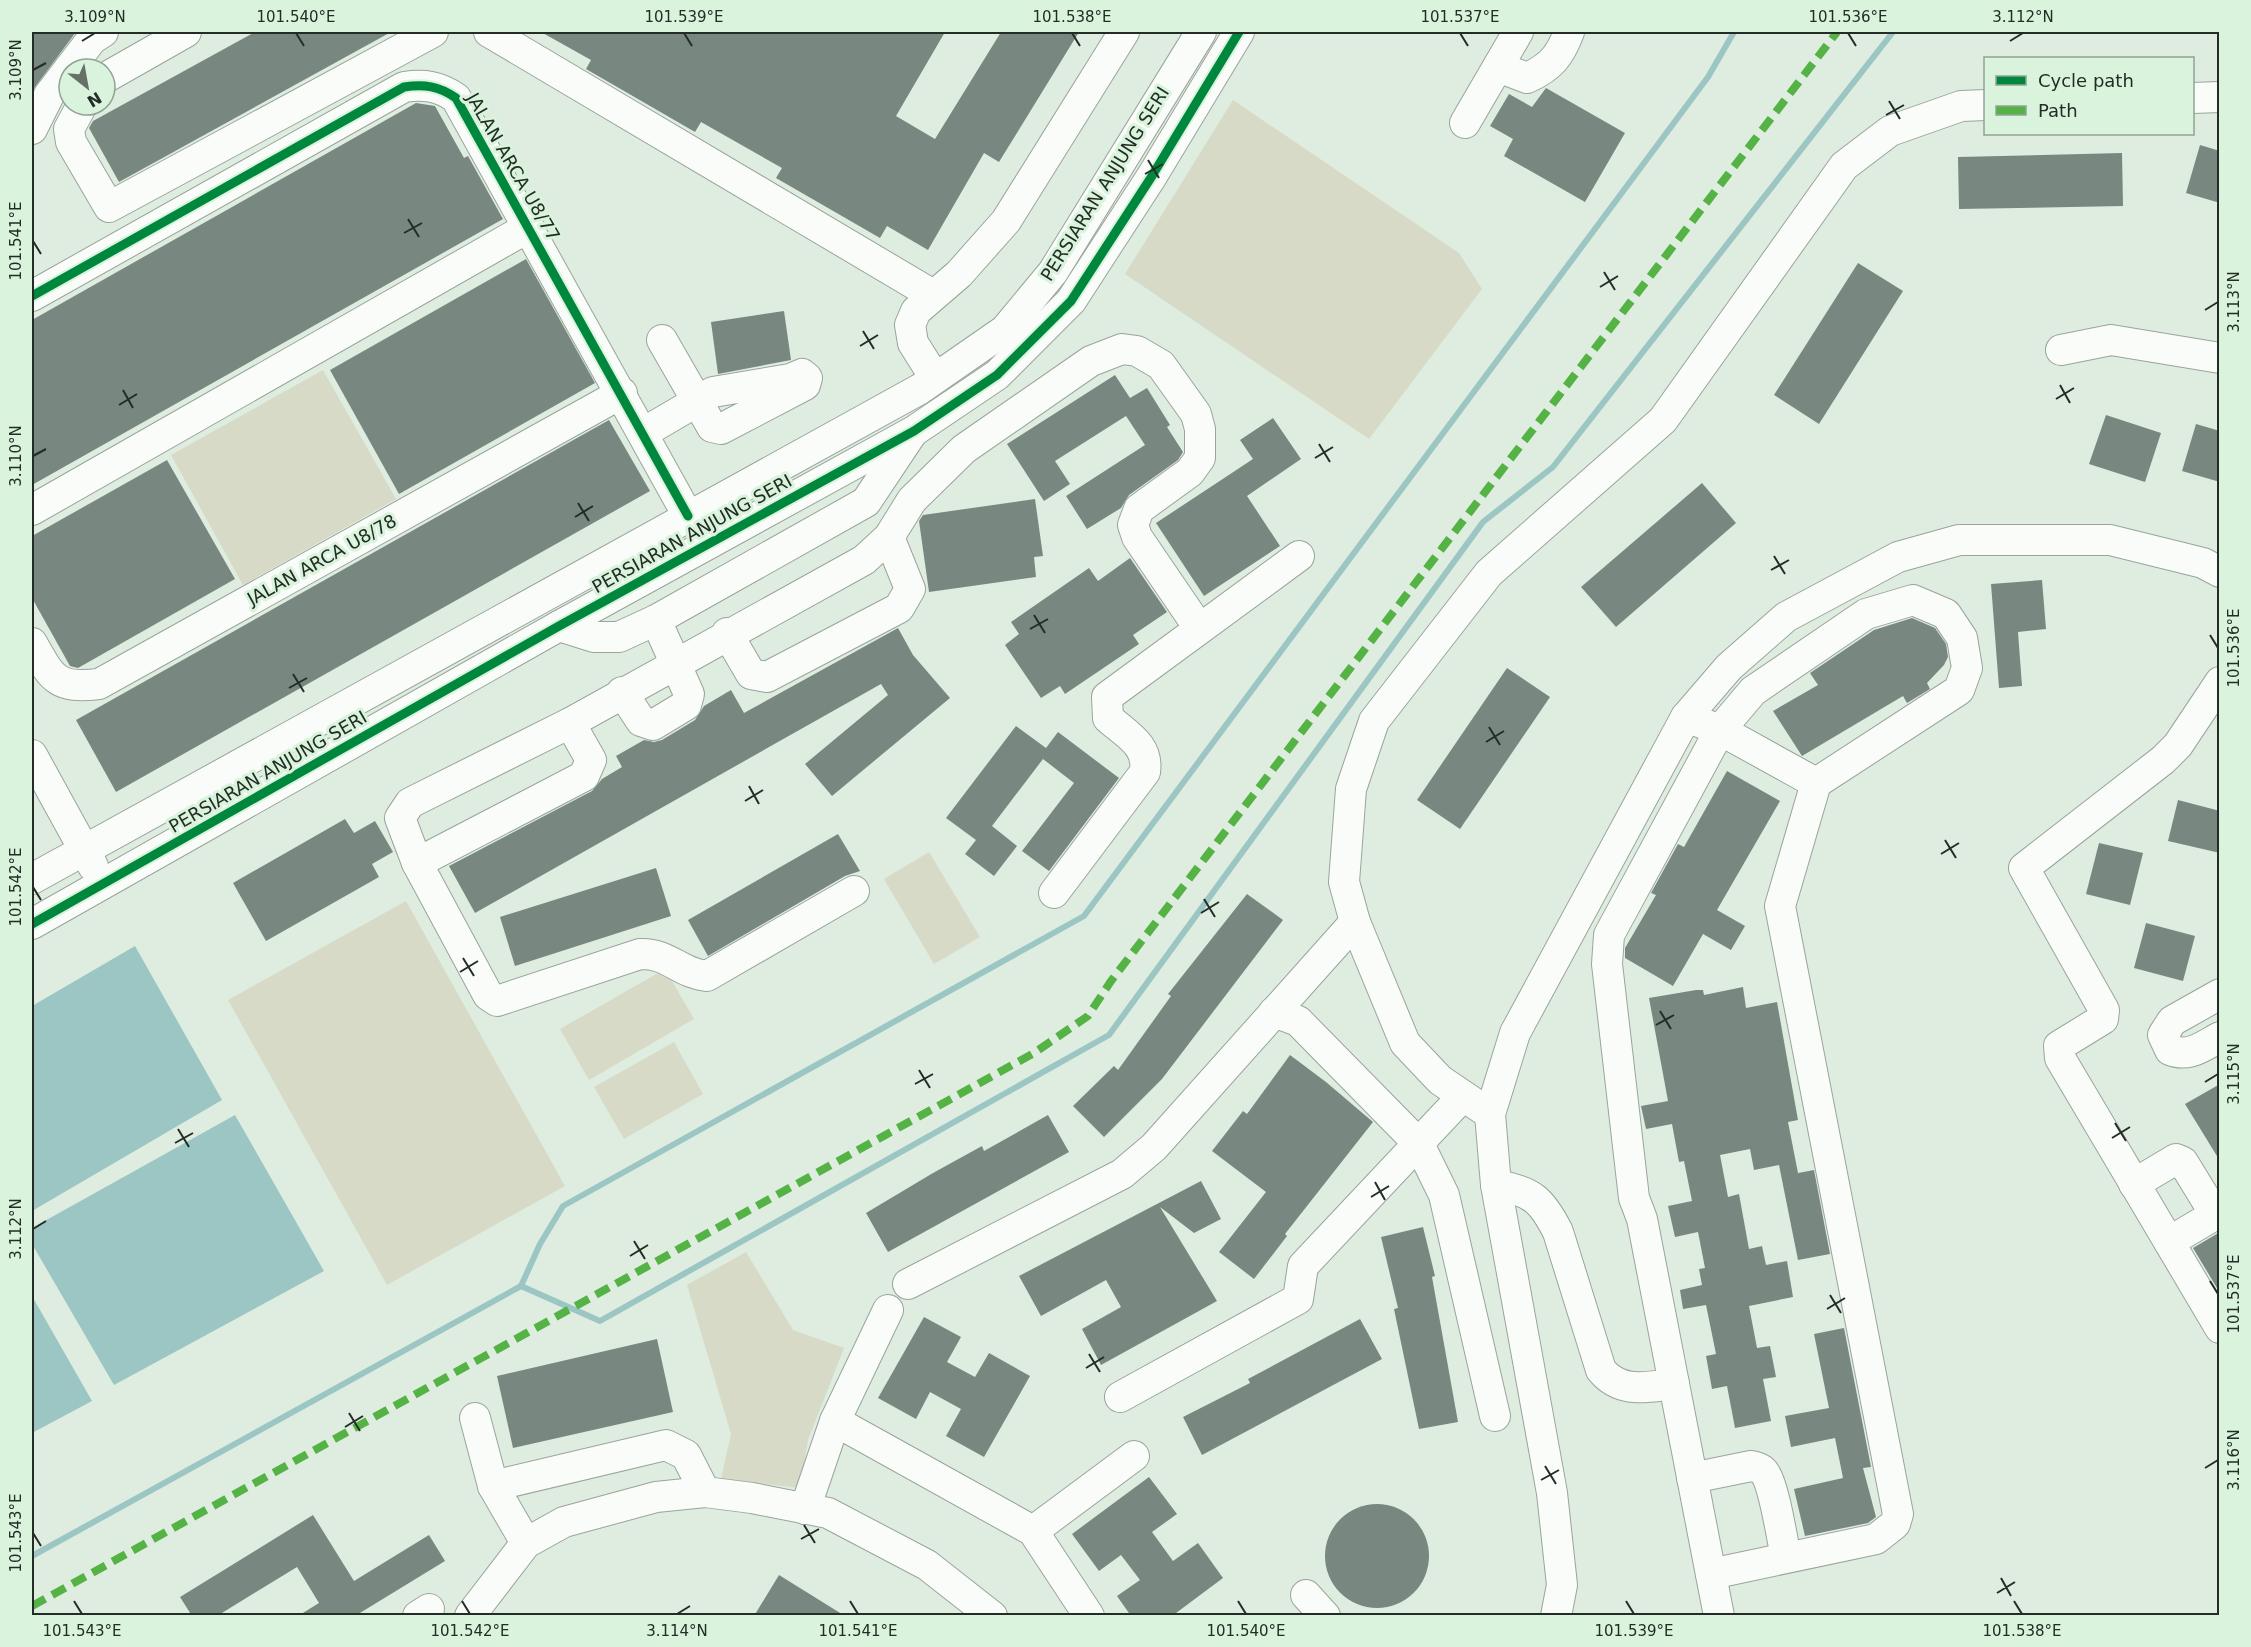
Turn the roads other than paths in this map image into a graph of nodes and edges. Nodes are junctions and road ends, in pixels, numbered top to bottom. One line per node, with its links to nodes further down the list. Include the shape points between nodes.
1 (103, 32): 10 (street)
2 (186, 32): 12 (street)
3 (433, 32): 17 (street, via 109,207 71,142 69,129)
4 (489, 32): 21 (street)
5 (1124, 32): 21 (street, via 1006,221 959,274)
6 (1239, 32): 28 (street, PERSIARAN ANJUNG SERI, via 1071,301 997,375)
7 (1518, 32): 11 (street)
8 (1569, 32): 11 (street, via 1546,69 1527,78)
9 (1191, 39): 26 (street, PERSIARAN ANJUNG SERI, via 1053,272 1005,330)
10 (78, 57)
11 (1498, 67): 18 (street)
12 (117, 71)
13 (57, 85): 19 (street)
14 (2220, 97): 15 (street)
15 (2194, 98)
16 (1984, 105): 56 (street, via 1961,106 1890,132 1844,166 1663,420 1489,573 1374,721 1352,789 1344,882)
17 (76, 117)
18 (1466, 123)
19 (32, 129)
20 (529, 227): 22 (street, JALAN ARCA U8/77, via 456,98 443,88 421,84 404,87); 27 (street, JALAN ARCA U8/77); 30 (street)
21 (933, 295): 26 (street, via 916,311 910,326 913,343)
22 (32, 296)
23 (662, 340): 29 (street, via 697,402)
24 (2061, 350): 25 (street, via 2111,340)
25 (2220, 358)
26 (935, 378): 31 (street, PERSIARAN ANJUNG SERI)
27 (622, 393): 29 (street, JALAN ARCA U8/77); 41 (street, JALAN ARCA U8/78, via 99,684 72,687 50,675)
28 (914, 431): 37 (street, via 866,502); 38 (street, PERSIARAN ANJUNG SERI)
29 (643, 433): 31 (street, JALAN ARCA U8/77)
30 (32, 510)
31 (688, 516): 50 (street, PERSIARAN ANJUNG SERI)
32 (889, 537): 39 (street, via 912,500 963,449 1091,361 1122,349 1137,351 1161,365 1196,414 1200,429 1200,458 1190,472 1138,509 1133,525 1137,537); 40 (street, via 864,560); 40 (street, via 910,589 899,608 767,677 751,674)
33 (1299, 556): 39 (street)
34 (2220, 572): 35 (street, via 2203,563 2110,540 1959,540 1898,557)
35 (1848, 583): 36 (street); 45 (street, via 1786,617 1730,667)
36 (1866, 614): 47 (street, via 1753,691); 49 (street, via 1912,600 1946,614 1962,638 1967,668 1959,690)
37 (656, 620): 38 (street, via 619,637 594,637); 42 (street)
38 (559, 626): 53 (street, PERSIARAN ANJUNG SERI)
39 (1199, 628): 55 (street, via 1107,697 1108,718 1143,750 1147,759 1145,772)
40 (727, 633): 42 (street)
41 (32, 643)
42 (676, 663): 44 (street); 44 (street, via 689,694 686,705 653,725 642,720)
43 (2220, 682): 64 (street, via 2178,745 2163,760 2024,868 2104,1010 2103,1019 2059,1047 2060,1058)
44 (622, 692): 46 (street)
45 (1686, 717): 47 (street); 62 (street, via 1515,1034)
46 (570, 723): 51 (street, via 410,803 400,818); 51 (street, via 591,760 584,777)
47 (1720, 730): 49 (street); 70 (street, via 1609,935 1607,964 1634,1198 1642,1219)
48 (32, 755): 50 (street)
49 (1816, 783): 82 (street, via 1780,906 1898,1514 1895,1524 1876,1539)
50 (84, 850): 52 (street, PERSIARAN ANJUNG SERI); 53 (street)
51 (417, 863): 54 (street, via 488,995 497,1001 640,954 656,953 693,975 707,976)
52 (32, 879)
53 (104, 884): 57 (street, PERSIARAN ANJUNG SERI)
54 (854, 891)
55 (1054, 893)
56 (1355, 922): 59 (street); 61 (street, via 1406,1042 1440,1080)
57 (32, 924)
58 (2220, 994): 60 (street, via 2172,1021 2163,1035 2170,1050 2179,1054 2191,1053)
59 (1274, 1012): 63 (street, via 1298,1021); 67 (street, via 1154,1147 1122,1174)
60 (2220, 1037)
61 (1463, 1096): 62 (street); 63 (street)
62 (1490, 1114): 65 (street)
63 (1419, 1144): 71 (street, via 1303,1266 1298,1299); 72 (street, via 1444,1195)
64 (2134, 1184): 66 (street); 66 (street, via 2176,1159 2183,1162 2212,1211 2211,1217)
65 (1496, 1185): 70 (street, via 1520,1189 1539,1200 1548,1211 1601,1370 1607,1377 1628,1388); 87 (street, via 1552,1493 1562,1585)
66 (2169, 1242): 69 (street)
67 (908, 1284)
68 (888, 1310): 74 (street)
69 (2220, 1328)
70 (1674, 1384): 76 (street)
71 (1120, 1397)
72 (1495, 1416)
73 (475, 1418): 77 (street)
74 (835, 1421): 79 (street); 80 (street)
75 (1134, 1456): 80 (street)
76 (1692, 1478): 82 (street, via 1751,1466 1760,1468 1770,1487); 83 (street)
77 (493, 1486): 78 (street, via 666,1445 687,1455); 81 (street)
78 (705, 1492): 79 (street); 81 (street, via 656,1497 564,1522)
79 (805, 1509): 85 (street, via 828,1513 927,1565)
80 (1033, 1531): 86 (street)
81 (526, 1543): 84 (street)
82 (1786, 1557): 83 (street)
83 (1711, 1574): 88 (street)
84 (470, 1616)
85 (992, 1616)
86 (1089, 1616)
87 (1556, 1616)
88 (1719, 1616)

